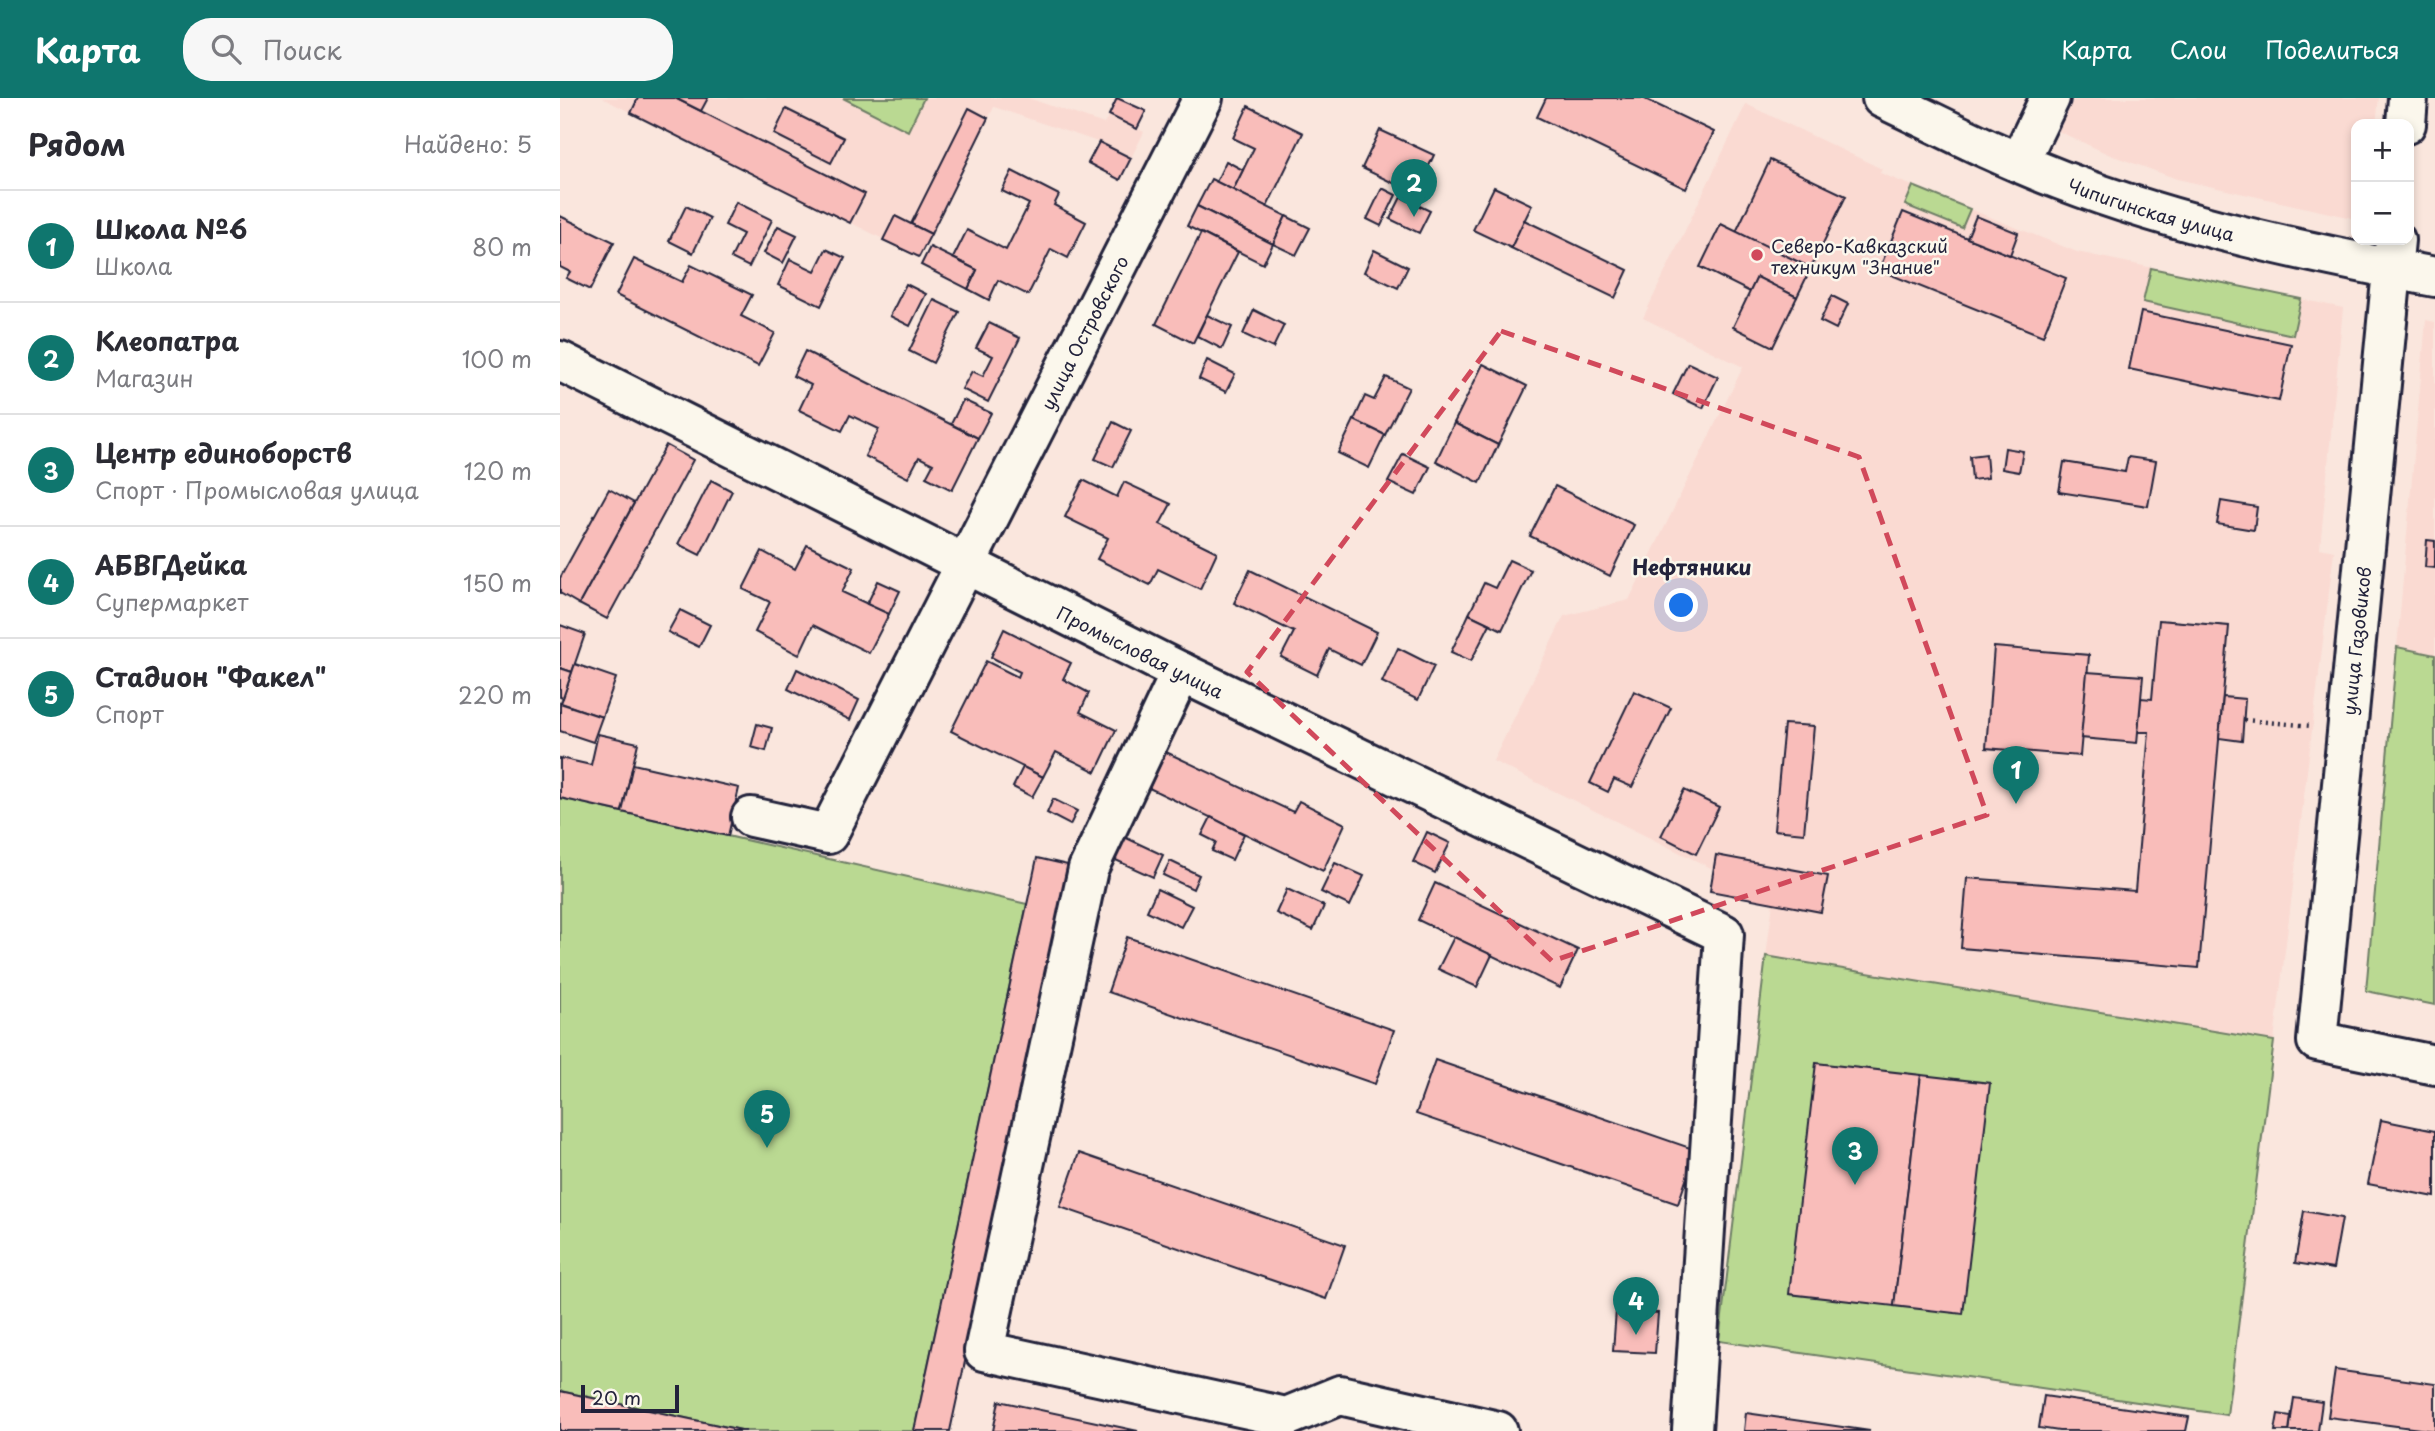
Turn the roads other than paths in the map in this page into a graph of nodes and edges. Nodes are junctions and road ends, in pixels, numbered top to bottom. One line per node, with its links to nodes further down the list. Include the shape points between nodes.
1 (1203, 98): 10 (street, улица Островского)
2 (1882, 98): 6 (street, Чипигинская улица)
3 (2050, 98): 6 (street)
4 (2408, 98): 5 (street)
5 (2406, 119)
6 (2019, 162): 7 (street, Чипигинская улица, via 2154,211)
7 (2394, 254): 8 (street, Чипигинская улица); 13 (street, улица Газовиков, via 2317,1041)
8 (2435, 277)
9 (560, 360): 10 (street, Промысловая улица)
10 (967, 567): 11 (street, Промысловая улица); 12 (street, улица Островского, via 828,834)
11 (1181, 672): 14 (street, via 1088,869 984,1351 1286,1417 1339,1395); 15 (street, Промысловая улица, via 1724,934)
12 (751, 817)
13 (2435, 1065)
14 (1498, 1431)
15 (1692, 1431)

